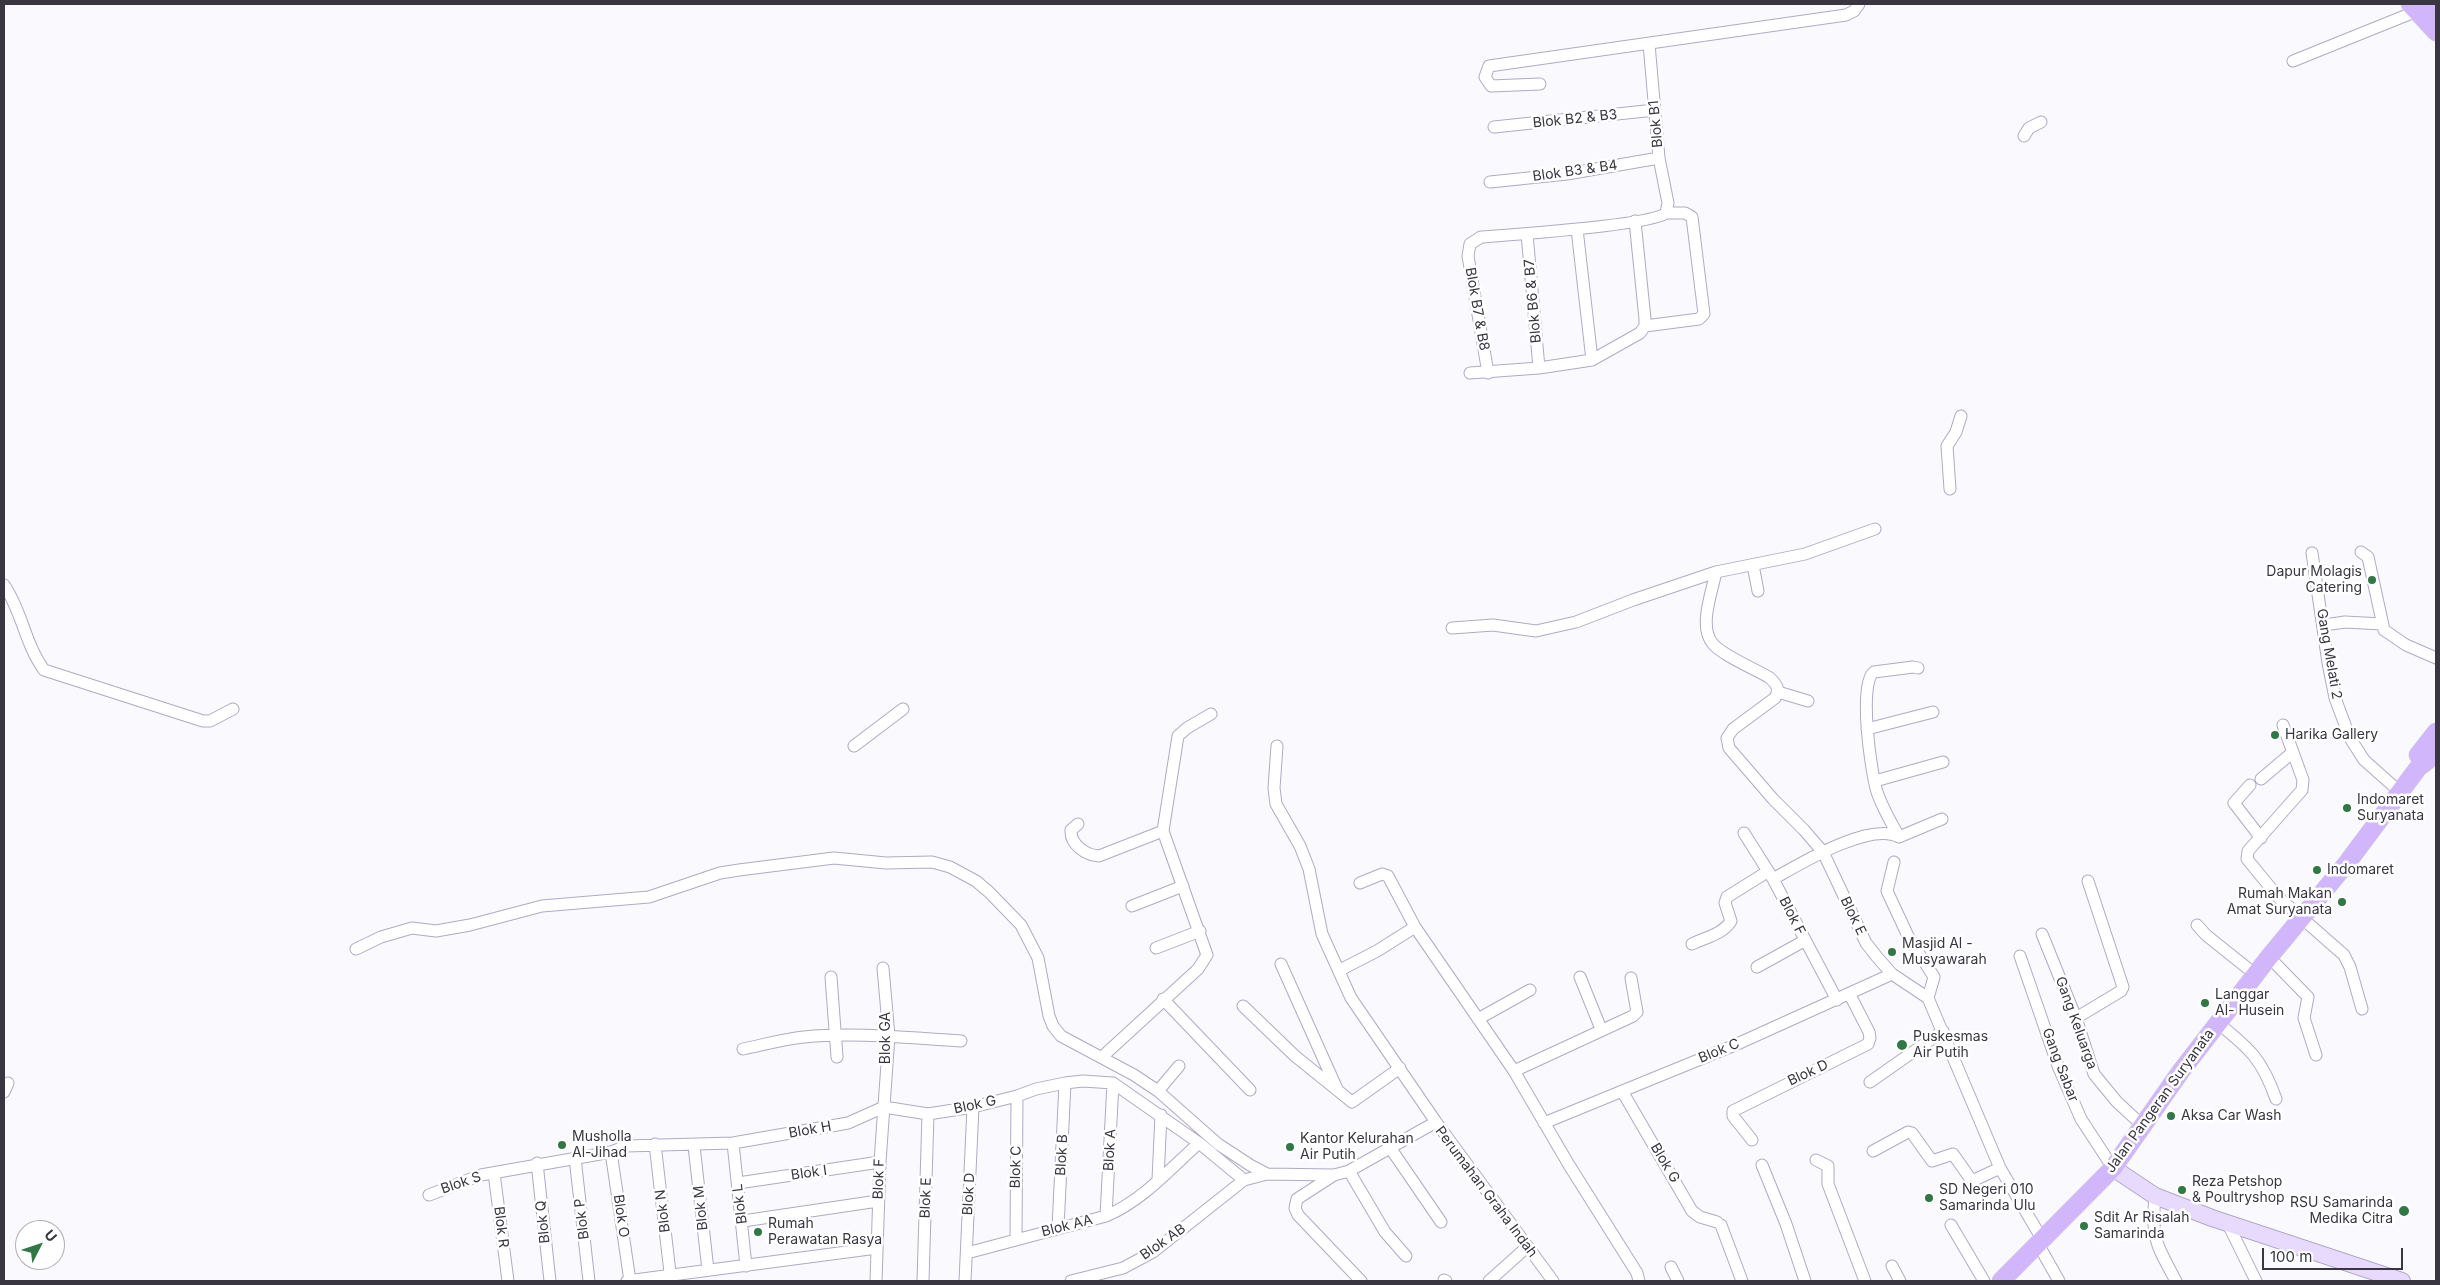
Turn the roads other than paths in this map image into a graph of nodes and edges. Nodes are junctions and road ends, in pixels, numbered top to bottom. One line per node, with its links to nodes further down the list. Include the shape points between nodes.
1 (1856, 5): 5 (street, via 1846,15)
2 (2419, 6): 3 (main road); 4 (main road); 6 (street)
3 (2436, 11)
4 (2436, 32)
5 (1650, 44): 7 (street, via 1490,66 1485,77 1491,86); 8 (street, Blok B1)
6 (2293, 61)
7 (1540, 84)
8 (1655, 110): 10 (street, Blok B2 & B3); 12 (street, Blok B1)
9 (2042, 122): 11 (street, via 2029,128)
10 (1494, 127)
11 (2024, 136)
12 (1659, 158): 13 (street, Blok B3 & B4, via 1567,174); 14 (street, Blok B1)
13 (1490, 182)
14 (1667, 208): 15 (street, via 1661,216); 18 (street, via 1692,217 1704,314 1699,319)
15 (1635, 221): 16 (street); 18 (street)
16 (1577, 229): 17 (street); 19 (street)
17 (1527, 234): 20 (street, Blok B6 & B7); 22 (street, Blok B7 & B8, via 1481,237 1470,244 1468,256)
18 (1645, 326): 19 (street, via 1640,333)
19 (1592, 360): 20 (street)
20 (1539, 368): 22 (street)
21 (1470, 373): 22 (street)
22 (1488, 373)
23 (1961, 416): 24 (street, via 1947,446)
24 (1950, 489)
25 (1875, 529): 28 (street, via 1829,548)
26 (2361, 552): 32 (street, via 2368,557)
27 (2312, 553): 33 (street, Gang Melati 2)
28 (1753, 565): 29 (street); 31 (street)
29 (1716, 572): 34 (street, via 1576,622 1536,631 1493,625); 37 (street, via 1707,633 1713,644 1770,678 1778,686)
30 (4, 585): 39 (street, via 44,670 203,721 210,722)
31 (1758, 591)
32 (2382, 624): 33 (street, via 2345,622); 35 (street, via 2391,636)
33 (2324, 625): 55 (street, Gang Melati 2, via 2335,698 2350,738 2364,760)
34 (1452, 628)
35 (2436, 658)
36 (1918, 668): 44 (street, via 1871,674 1868,678)
37 (1778, 692): 38 (street); 62 (street, Blok E, via 1775,698 1734,729 1727,738 1729,748)
38 (1808, 701)
39 (233, 709)
40 (903, 709): 46 (street)
41 (1933, 712): 44 (street)
42 (1211, 714): 58 (street, via 1178,736)
43 (2283, 725): 49 (street)
44 (1867, 729): 53 (street)
45 (2436, 732): 51 (main road, Jalan Pangeran Suryanata, via 2417,757)
46 (854, 746)
47 (1277, 746): 83 (street, via 1276,804 1305,860 1322,934)
48 (2436, 749): 51 (main road, Jalan Pangeran Suryanata)
49 (2293, 752): 52 (street); 61 (street, via 2303,780 2302,790)
50 (1943, 762): 53 (street)
51 (2418, 768): 55 (main road, Jalan Pangeran Suryanata)
52 (2261, 779)
53 (1875, 781): 60 (street)
54 (2250, 785): 61 (street, via 2234,803)
55 (2400, 792): 69 (main road, Jalan Pangeran Suryanata)
56 (1942, 819): 60 (street)
57 (1078, 824): 58 (street, via 1071,830 1075,844 1093,856)
58 (1163, 831): 67 (street)
59 (1744, 834): 64 (street, Blok F)
60 (1899, 837): 62 (street, via 1890,832 1855,838)
61 (2261, 838): 69 (street, via 2247,854 2248,863)
62 (1823, 852): 64 (street); 84 (street, Blok E, via 1866,943)
63 (1894, 862): 91 (street, via 1887,892 1908,936 1934,977)
64 (1770, 875): 74 (street, Blok F); 75 (street, via 1727,897 1725,903 1731,921 1717,934)
65 (2088, 881): 96 (street, via 2123,987)
66 (1360, 883): 71 (street, via 1385,874)
67 (1183, 886): 68 (street); 72 (street)
68 (1132, 906)
69 (2301, 919): 79 (main road, Jalan Pangeran Suryanata); 95 (street, via 2344,955)
70 (2197, 925): 85 (street)
71 (1414, 927): 83 (street, via 1377,952); 97 (street)
72 (1200, 931): 76 (street); 92 (street, via 1207,955 1204,962)
73 (2042, 934): 96 (street, Gang Keluarga)
74 (1804, 941): 82 (street); 93 (street, Blok F)
75 (1692, 944)
76 (1156, 948)
77 (356, 949): 107 (street, via 412,928 436,932 542,906 649,897 720,873 834,857 886,863 932,862 950,867 982,886 1021,925 1038,958 1053,1026 1068,1041)
78 (2020, 956): 141 (street, Gang Sabar, via 2080,1119)
79 (2269, 957): 85 (main road, Jalan Pangeran Suryanata); 105 (street, via 2308,997 2304,1018)
80 (1281, 964): 115 (street)
81 (884, 968): 102 (street, Blok GA)
82 (1757, 968)
83 (1340, 970): 109 (street, via 1351,998)
84 (1892, 974): 90 (street, Blok C); 91 (street, Blok E)
85 (2256, 975): 98 (main road, Jalan Pangeran Suryanata)
86 (831, 977): 101 (street)
87 (1580, 977): 99 (street)
88 (1631, 978): 99 (street, via 1637,1012)
89 (1530, 990): 97 (street)
90 (1850, 995): 93 (street, Blok C); 127 (street, Blok D, via 1869,1032 1868,1044 1733,1111 1733,1116)
91 (1928, 998): 100 (street)
92 (1163, 999): 107 (street); 114 (street)
93 (1836, 1000): 116 (street, Blok C)
94 (1243, 1006): 115 (street, via 1295,1056)
95 (2362, 1009)
96 (2076, 1018): 126 (street, Gang Keluarga, via 2094,1074 2117,1102)
97 (1478, 1019): 110 (street)
98 (2218, 1023): 119 (street, via 2257,1058); 126 (main road, Jalan Pangeran Suryanata)
99 (1602, 1029): 110 (street)
100 (1943, 1031): 111 (street); 140 (street)
101 (836, 1036): 102 (street); 104 (street, via 789,1039); 106 (street)
102 (888, 1036): 103 (street); 120 (street, Blok GA)
103 (961, 1041)
104 (743, 1049)
105 (2316, 1055)
106 (837, 1056)
107 (1102, 1057): 117 (street)
108 (1179, 1066): 117 (street)
109 (1400, 1068): 115 (street, via 1355,1102); 124 (street)
110 (1514, 1071): 125 (street)
111 (1870, 1082)
112 (1065, 1083): 113 (street); 118 (street, Blok G); 157 (street, Blok B)
113 (1113, 1084): 123 (street); 152 (street, Blok A)
114 (1250, 1090)
115 (1337, 1090)
116 (1622, 1091): 125 (street, Blok C); 182 (street, Blok G, via 1692,1211 1719,1224)
117 (1158, 1092): 144 (street, via 1218,1144)
118 (1017, 1096): 121 (street, Blok G); 158 (street, Blok C)
119 (2276, 1099)
120 (884, 1107): 122 (street, Blok G); 128 (street, Blok H, via 848,1123); 137 (street, Blok F)
121 (973, 1107): 122 (street, Blok G); 162 (street, Blok D)
122 (928, 1114): 174 (street, Blok E)
123 (1160, 1115): 129 (street); 146 (street)
124 (1436, 1122): 132 (street, Perumahan Graha Indah); 160 (street, Perumahan Graha Indah)
125 (1544, 1123): 180 (street)
126 (2142, 1124): 141 (main road, Jalan Pangeran Suryanata)
127 (1752, 1140)
128 (733, 1143): 131 (street); 148 (street, Blok L)
129 (1199, 1143): 146 (street, Blok AA); 147 (street)
130 (655, 1144): 131 (street); 134 (street, via 626,1146); 168 (street, Blok N)
131 (694, 1146): 167 (street, Blok M)
132 (1391, 1149): 142 (street, Perumahan Graha Indah); 154 (street)
133 (1873, 1151): 140 (street, via 1908,1132 1932,1161 1953,1154 1972,1181)
134 (611, 1152): 135 (street); 172 (street, Blok O)
135 (574, 1158): 138 (street); 171 (street, Blok P)
136 (1816, 1160): 184 (street, via 1828,1166 1828,1184)
137 (880, 1162): 148 (street, Blok I); 151 (street, Blok F)
138 (537, 1164): 143 (street); 170 (street, Blok Q)
139 (1762, 1165): 183 (street)
140 (2000, 1168): 159 (street)
141 (2113, 1168): 150 (main road); 159 (main road, Jalan Pangeran Suryanata)
142 (1349, 1171): 145 (street, Perumahan Graha Indah); 163 (street, via 1385,1232)
143 (494, 1172): 149 (street, Blok S); 169 (street, Blok R)
144 (1267, 1174): 145 (street, Perumahan Graha Indah); 147 (street, Perumahan Graha Indah)
145 (1334, 1174): 177 (street, via 1297,1199 1295,1208)
146 (1158, 1179): 152 (street, Blok AA, via 1122,1210)
147 (1244, 1180): 176 (street, Blok AB, via 1153,1252 1123,1268)
148 (738, 1183): 153 (street, Blok L)
149 (429, 1194)
150 (2155, 1196): 156 (main road); 189 (street, via 2152,1224 2155,1241)
151 (878, 1201): 153 (street); 161 (street, Blok F)
152 (1106, 1216): 157 (street, Blok AA)
153 (743, 1221): 164 (street, Blok L)
154 (1441, 1222)
155 (1952, 1224): 186 (street)
156 (2228, 1224): 190 (street); 191 (main road)
157 (1058, 1228): 158 (street, Blok AA)
158 (1016, 1238): 162 (street, Blok AA)
159 (2040, 1241): 187 (main road, Jalan Pangeran Suryanata); 188 (street)
160 (1527, 1247): 178 (street); 179 (street, Perumahan Graha Indah)
161 (877, 1248): 164 (street); 173 (street, Blok F)
162 (967, 1253): 175 (street, Blok D)
163 (1406, 1256)
164 (746, 1266): 167 (street)
165 (1892, 1266): 185 (street)
166 (1671, 1267): 181 (street)
167 (708, 1270): 168 (street)
168 (671, 1279): 172 (street)
169 (508, 1281)
170 (550, 1281)
171 (589, 1281)
172 (628, 1281)
173 (876, 1281)
174 (923, 1281)
175 (965, 1281)
176 (1071, 1281)
177 (1359, 1281)
178 (1489, 1281)
179 (1552, 1281)
180 (1639, 1281)
181 (1678, 1281)
182 (1742, 1281)
183 (1805, 1281)
184 (1865, 1281)
185 (1900, 1281)
186 (1984, 1281)
187 (2000, 1281)
188 (2058, 1281)
189 (2176, 1281)
190 (2256, 1281)
191 (2402, 1281)

